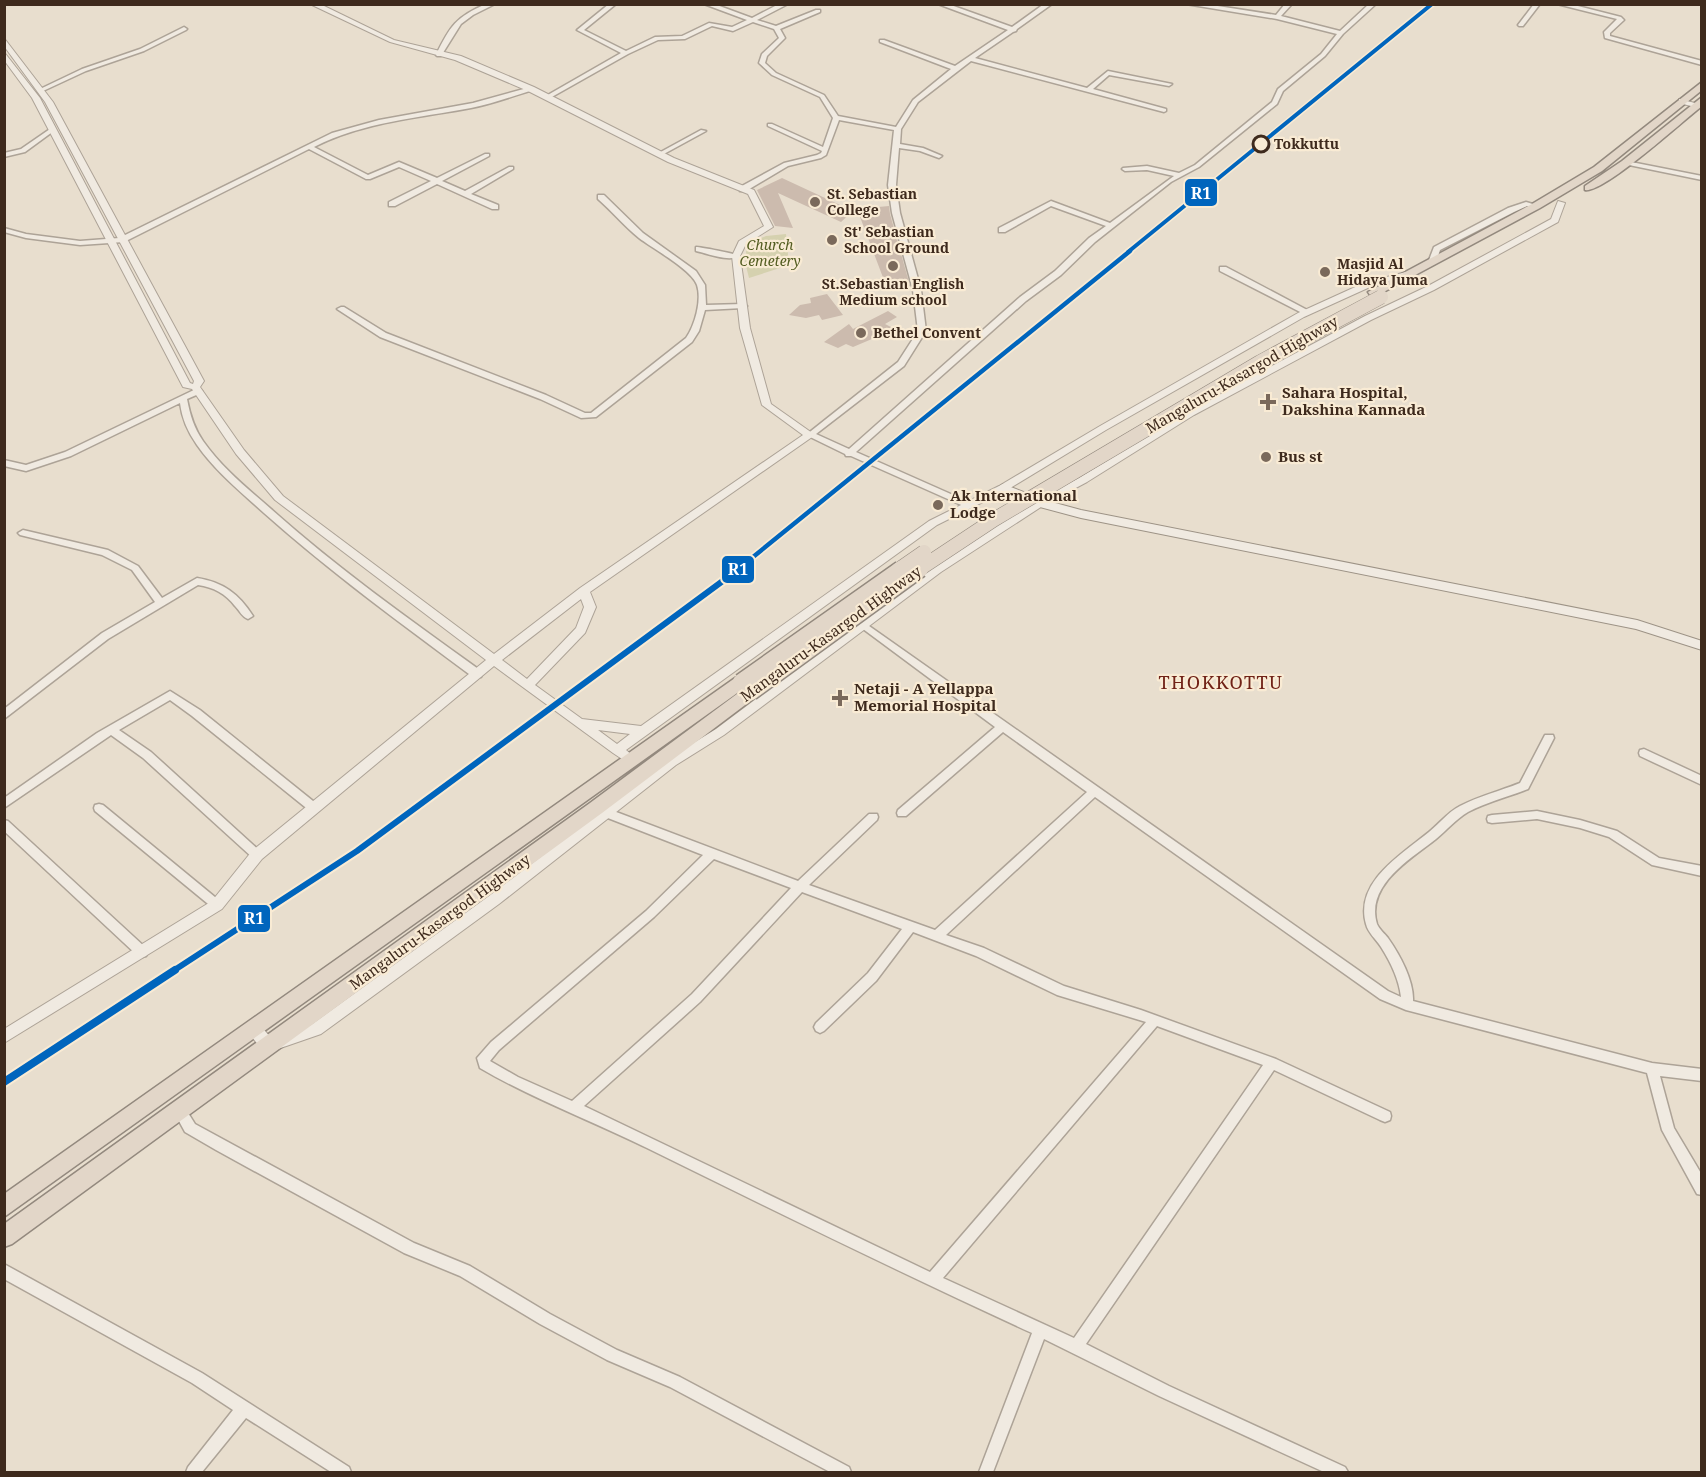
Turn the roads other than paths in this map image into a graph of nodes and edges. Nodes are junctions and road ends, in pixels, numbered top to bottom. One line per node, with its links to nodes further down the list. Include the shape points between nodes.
1 (313, 4): 26 (street, via 392,41)
2 (492, 4): 26 (street, via 455,24)
3 (613, 4): 24 (street, via 580,30)
4 (707, 4): 16 (street)
5 (785, 4): 16 (street)
6 (941, 4): 20 (street)
7 (1049, 4): 20 (street)
8 (1189, 4): 13 (street)
9 (1289, 4): 15 (street)
10 (1373, 4): 21 (street)
11 (1537, 4): 17 (street)
12 (1560, 4): 28 (street, via 1619,18 1607,37)
13 (1200, 5): 15 (street)
14 (818, 11): 18 (street)
15 (1277, 17): 21 (street)
16 (754, 19): 18 (street); 24 (street, via 733,29 711,24 679,40 657,38)
17 (1521, 24)
18 (776, 28): 39 (street, via 782,38 764,55 762,63 774,74 822,96)
19 (184, 29): 34 (street)
20 (1014, 30): 27 (street)
21 (1341, 33): 54 (street, via 1323,54 1280,90 1275,103)
22 (4, 40): 34 (street)
23 (882, 41): 29 (street)
24 (626, 53): 35 (street)
25 (4, 54): 34 (street)
26 (439, 55): 32 (street, via 458,58)
27 (971, 59): 29 (street); 33 (street)
28 (1701, 63)
29 (956, 69): 41 (street, via 915,101)
30 (1169, 84): 33 (street, via 1108,72)
31 (1701, 85): 36 (highway, Mangaluru-Kasargod Highway)
32 (531, 89): 35 (street); 44 (street, via 474,105 364,126)
33 (1088, 90): 38 (street)
34 (39, 92): 42 (street); 66 (street)
35 (548, 97): 48 (street)
36 (1682, 101): 37 (street); 71 (highway, Mangaluru-Kasargod Highway, via 1598,169)
37 (1699, 103): 51 (highway, Mangaluru-Kasargod Highway)
38 (1164, 110)
39 (836, 118): 41 (street); 46 (street)
40 (770, 125): 46 (street)
41 (898, 129): 45 (street)
42 (52, 130): 49 (street, via 23,151); 67 (street)
43 (703, 131): 48 (street)
44 (308, 146): 56 (street, via 368,178 399,164); 66 (street)
45 (896, 146): 50 (street); 79 (street, via 893,194 917,290 922,331 901,364)
46 (825, 150): 57 (street, via 819,157 786,164)
47 (487, 154): 56 (street)
48 (660, 154): 57 (street)
49 (4, 155)
50 (939, 156)
51 (1626, 163): 55 (street); 60 (highway, Mangaluru-Kasargod Highway)
52 (511, 168): 58 (street)
53 (1125, 169): 54 (street, via 1147,168)
54 (1180, 176): 63 (street)
55 (1701, 178)
56 (438, 181): 58 (street); 61 (street)
57 (743, 189): 69 (street, via 751,192 769,227 742,243)
58 (465, 194): 62 (street)
59 (601, 197): 74 (street, via 640,235 693,273 701,285)
60 (1562, 203): 72 (highway, Mangaluru-Kasargod Highway); 83 (street, via 1555,220 1191,413)
61 (392, 204)
62 (495, 207)
63 (1112, 226): 65 (street, via 1051,202); 80 (street, via 1023,299)
64 (4, 230): 67 (street, via 80,243)
65 (1002, 230)
66 (121, 240): 67 (street); 77 (street, via 199,381)
67 (111, 242): 77 (street, via 186,385)
68 (699, 249): 69 (street)
69 (736, 256): 73 (street)
70 (1223, 269): 76 (street)
71 (1406, 275): 72 (highway, Mangaluru-Kasargod Highway); 76 (street, via 1367,285)
72 (1377, 295): 101 (highway, Mangaluru-Kasargod Highway, bridge, via 995,519)
73 (743, 306): 74 (street); 79 (street, via 745,328 767,405)
74 (702, 308): 75 (street, via 689,340 606,406 584,416 383,335)
75 (341, 309)
76 (1307, 312): 82 (street)
77 (197, 388): 78 (street); 91 (street, via 240,452 279,498)
78 (183, 398): 81 (street, via 68,454 26,468); 92 (street, via 187,419 198,438 235,482 331,567)
79 (810, 435): 80 (street); 86 (street)
80 (849, 454): 84 (street)
81 (4, 463)
82 (1003, 488): 83 (main road); 84 (street)
83 (1040, 503): 89 (street, via 937,568); 90 (main road, via 1637,625)
84 (968, 505): 97 (street, via 933,523)
85 (23, 533): 87 (street, via 105,552 135,568)
86 (584, 591): 91 (street); 93 (street, via 590,607 581,630)
87 (160, 602): 88 (street, via 197,581 214,583 236,597); 94 (street, via 105,636)
88 (248, 616)
89 (862, 624): 96 (street); 102 (street)
90 (1701, 646)
91 (494, 660): 92 (street); 93 (street)
92 (477, 674): 107 (street)
93 (529, 684): 95 (street)
94 (4, 714)
95 (577, 722): 97 (street); 101 (street)
96 (1003, 726): 104 (street); 109 (street)
97 (644, 730): 101 (street)
98 (112, 731): 105 (street); 107 (street, via 170,695); 114 (street, via 147,755)
99 (1549, 738): 121 (street, via 1524,786 1466,808 1446,821 1391,869 1374,890 1371,923 1407,990)
100 (1644, 753): 103 (street)
101 (633, 759): 102 (street); 108 (highway, Mangaluru-Kasargod Highway); 124 (highway, Mangaluru-Kasargod Highway)
102 (675, 761): 108 (street)
103 (1701, 781)
104 (1095, 791): 119 (street); 121 (street, via 1375,990)
105 (4, 804)
106 (99, 808): 117 (street)
107 (314, 808): 114 (street)
108 (602, 811): 113 (street); 126 (highway, Mangaluru-Kasargod Highway)
109 (902, 813)
110 (873, 817): 116 (street)
111 (1492, 819): 115 (street, via 1537,815 1580,824 1613,834 1656,861)
112 (4, 824): 120 (street)
113 (712, 854): 116 (street); 130 (street, via 650,914 483,1058 484,1064 500,1074)
114 (257, 855): 117 (street)
115 (1701, 871)
116 (800, 886): 118 (street); 130 (street, via 696,998)
117 (217, 906): 120 (street)
118 (912, 926): 119 (street); 123 (street, via 872,977)
119 (937, 936): 122 (street, via 1061,991)
120 (142, 952): 125 (street)
121 (1406, 1005): 128 (street)
122 (1155, 1020): 127 (street); 137 (street)
123 (820, 1027)
124 (254, 1028): 126 (street); 134 (highway, Mangaluru-Kasargod Highway)
125 (4, 1037)
126 (269, 1046): 131 (highway, Mangaluru-Kasargod Highway)
127 (1272, 1063): 132 (street); 139 (street)
128 (1652, 1069): 129 (street); 133 (street, via 1670,1137)
129 (1701, 1076)
130 (574, 1107): 137 (street)
131 (180, 1112): 135 (highway, Mangaluru-Kasargod Highway); 143 (street, via 190,1128 221,1146 409,1248 465,1271 612,1355 675,1382)
132 (1385, 1116)
133 (1701, 1189)
134 (4, 1207)
135 (4, 1237)
136 (4, 1271): 140 (street)
137 (932, 1280): 138 (street)
138 (1041, 1329): 139 (street); 144 (street)
139 (1076, 1347): 145 (street)
140 (244, 1408): 141 (street); 142 (street)
141 (193, 1473)
142 (344, 1473)
143 (844, 1473)
144 (986, 1473)
145 (1340, 1473)

